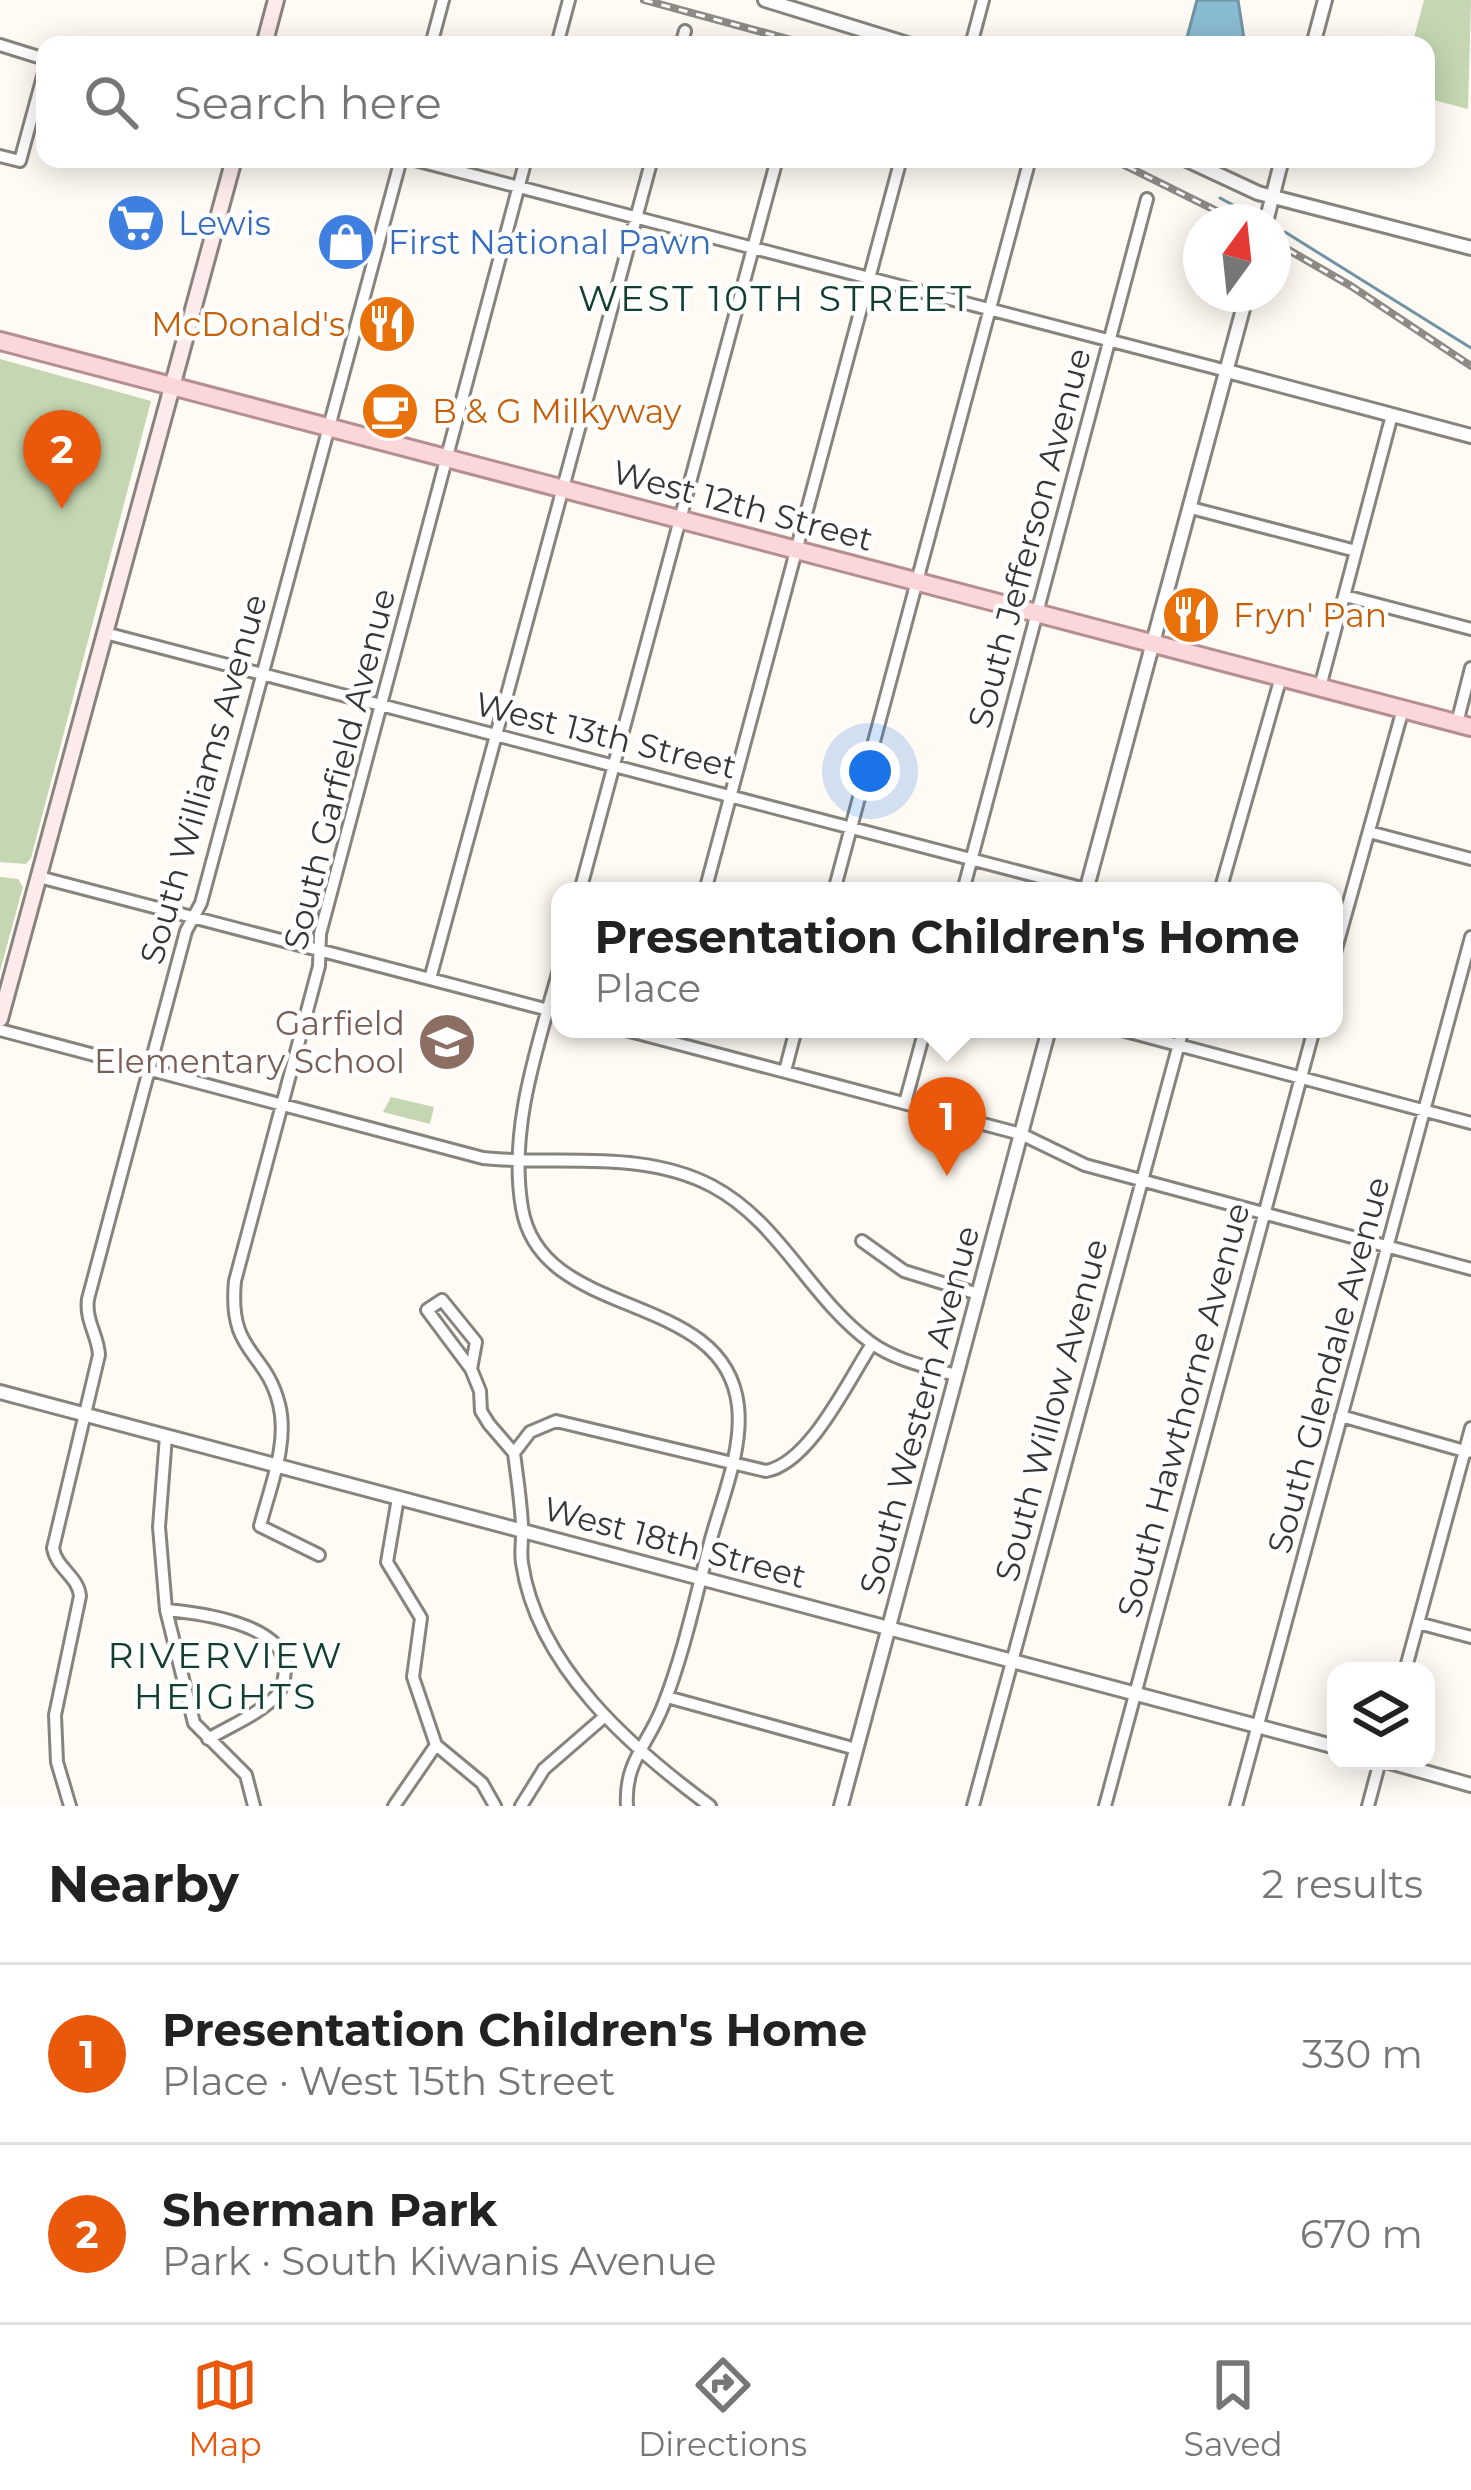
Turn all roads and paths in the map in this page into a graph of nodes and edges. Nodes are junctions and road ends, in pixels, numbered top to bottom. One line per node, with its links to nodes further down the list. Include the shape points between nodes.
1 (276, 0): 8 (main road)
2 (443, 0): 9 (street)
3 (569, 0): 10 (street)
4 (765, 0): 12 (street)
5 (983, 0): 13 (street)
6 (1324, 0): 14 (street)
7 (685, 31): 11 (street)
8 (266, 36)
9 (433, 36)
10 (559, 36)
11 (684, 36)
12 (882, 36)
13 (973, 36)
14 (1314, 36)
15 (0, 45): 16 (street)
16 (36, 56)
17 (36, 102): 18 (street, via 20,161)
18 (0, 156)
19 (232, 168): 42 (main road)
20 (399, 168): 44 (street, South Williams Avenue)
21 (446, 168): 29 (street)
22 (524, 168): 29 (street, South Garfield Avenue)
23 (650, 168): 33 (street)
24 (775, 168): 34 (street)
25 (899, 168): 36 (street)
26 (1028, 168): 37 (street)
27 (1203, 168): 30 (street)
28 (1280, 168): 30 (street)
29 (519, 187): 33 (street); 46 (street, South Garfield Avenue)
30 (1273, 197): 32 (street); 35 (street)
31 (1147, 199): 40 (street, South Jefferson Avenue)
32 (1271, 204)
33 (637, 218): 34 (street); 47 (street)
34 (753, 248): 36 (street); 49 (street)
35 (1471, 248)
36 (870, 278): 37 (street); 50 (street)
37 (989, 309): 40 (street); 52 (street)
38 (1243, 312): 41 (street)
39 (0, 341): 42 (main road, West 12th Street)
40 (1110, 341): 41 (street); 54 (street, South Jefferson Avenue)
41 (1228, 371): 43 (street); 48 (street)
42 (172, 386): 44 (main road, West 12th Street); 56 (main road)
43 (1392, 415): 45 (street); 51 (street)
44 (329, 428): 46 (main road, West 12th Street); 59 (street, South Williams Avenue)
45 (1471, 436)
46 (446, 458): 47 (main road, West 12th Street); 62 (street, South Garfield Avenue)
47 (563, 489): 49 (main road, West 12th Street); 65 (street)
48 (1191, 508): 51 (street); 57 (street)
49 (680, 519): 50 (main road, West 12th Street); 66 (street)
50 (796, 550): 52 (main road, West 12th Street); 67 (street)
51 (1356, 551): 53 (street)
52 (918, 582): 54 (main road, West 12th Street); 68 (street)
53 (1345, 596): 55 (street); 61 (street)
54 (1038, 613): 57 (main road, West 12th Street); 70 (street, South Jefferson Avenue)
55 (1471, 629)
56 (105, 633): 59 (street, West 13th Street); 72 (main road)
57 (1153, 644): 60 (main road, West 12th Street); 78 (street)
58 (1471, 668): 64 (street)
59 (263, 674): 62 (street, West 13th Street); 80 (street, South Williams Avenue)
60 (1281, 677): 61 (main road, West 12th Street); 79 (street)
61 (1320, 687): 63 (main road, West 12th Street)
62 (380, 705): 65 (street, West 13th Street); 83 (street, South Garfield Avenue)
63 (1403, 709): 64 (main road, West 12th Street); 69 (street)
64 (1464, 725)
65 (497, 735): 66 (street, West 13th Street); 84 (street)
66 (614, 765): 67 (street, West 13th Street); 73 (street)
67 (731, 795): 68 (street, West 13th Street); 74 (street)
68 (851, 827): 70 (street, West 13th Street); 75 (street)
69 (1369, 832): 71 (street); 81 (street)
70 (971, 859): 76 (street, South Jefferson Avenue); 77 (street, West 13th Street)
71 (1471, 859)
72 (39, 877): 80 (street); 86 (main road)
73 (582, 882)
74 (707, 882)
75 (836, 882)
76 (965, 882)
77 (1059, 882)
78 (1091, 882)
79 (1223, 882)
80 (194, 917): 83 (street); 97 (street, South Williams Avenue)
81 (1343, 924)
82 (1471, 937): 102 (street, South Glendale Avenue)
83 (320, 951): 84 (street); 101 (street, South Garfield Avenue)
84 (430, 980): 85 (street)
85 (551, 1011)
86 (0, 1019)
87 (551, 1022): 105 (street)
88 (0, 1030): 97 (street)
89 (677, 1038): 98 (street)
90 (794, 1038): 98 (street)
91 (923, 1038): 100 (street)
92 (1047, 1038): 104 (street, South Western Avenue)
93 (1152, 1038): 96 (street)
94 (1180, 1038): 96 (street, South Willow Avenue)
95 (1312, 1038): 99 (street, South Hawthorne Avenue)
96 (1178, 1045): 99 (street); 106 (street, South Willow Avenue)
97 (148, 1069): 101 (street); 116 (street, South Williams Avenue, via 88,1299 99,1355)
98 (785, 1071): 100 (street)
99 (1301, 1078): 102 (street); 107 (street, South Hawthorne Avenue)
100 (905, 1103): 104 (street)
101 (280, 1105): 105 (street); 123 (street, South Garfield Avenue, via 233,1311 278,1402 283,1429)
102 (1425, 1111): 103 (street); 109 (street, South Glendale Avenue)
103 (1471, 1123)
104 (1021, 1134): 106 (street, via 1085,1165); 111 (street, South Western Avenue)
105 (518, 1162): 112 (street, via 645,1165 713,1187 759,1219); 122 (street, via 522,1211 537,1247 576,1281 689,1332 718,1358 738,1400)
106 (1141, 1179): 107 (street); 132 (street, South Willow Avenue)
107 (1264, 1212): 109 (street); 134 (street, South Hawthorne Avenue)
108 (862, 1241): 111 (street, via 904,1270)
109 (1386, 1247): 110 (street); 117 (street, South Glendale Avenue)
110 (1471, 1269)
111 (978, 1294): 114 (street, South Western Avenue)
112 (872, 1344): 114 (street); 122 (street, via 798,1456 766,1471)
113 (471, 1369): 113 (street, via 428,1310 442,1300 476,1342); 121 (street, via 481,1411)
114 (956, 1375): 130 (street, South Western Avenue)
115 (0, 1392): 116 (street, West 18th Street)
116 (86, 1414): 119 (street, West 18th Street); 146 (street, South Williams Avenue, via 53,1548 80,1596 56,1715)
117 (1341, 1416): 120 (street); 137 (street, South Glendale Avenue)
118 (1471, 1428): 120 (street)
119 (166, 1436): 123 (street, West 18th Street); 128 (street, via 159,1526)
120 (1468, 1452): 129 (street)
121 (514, 1453): 122 (street, via 530,1432 556,1421); 125 (street)
122 (732, 1463): 127 (street)
123 (275, 1466): 124 (street, West 18th Street); 126 (street, South Garfield Avenue, via 260,1526)
124 (398, 1498): 125 (street, West 18th Street); 139 (street, via 387,1562 421,1618 412,1677)
125 (523, 1531): 127 (street, West 18th Street); 136 (street, via 522,1566 537,1613)
126 (319, 1555)
127 (701, 1577): 130 (street, West 18th Street); 135 (street)
128 (166, 1610): 138 (street, via 194,1723); 138 (street, via 257,1631 283,1656 283,1684 271,1702)
129 (1418, 1623): 131 (street); 133 (street)
130 (889, 1626): 132 (street, West 18th Street); 141 (street, South Western Avenue)
131 (1471, 1637)
132 (1012, 1660): 134 (street, West 18th Street); 154 (street, South Willow Avenue)
133 (1407, 1662)
134 (1136, 1693): 137 (street, West 18th Street); 155 (street, South Hawthorne Avenue)
135 (667, 1697): 141 (street); 142 (street)
136 (604, 1717): 142 (street); 150 (street, via 544,1769)
137 (1258, 1726): 140 (street, West 18th Street); 156 (street, South Glendale Avenue)
138 (208, 1739): 147 (street, via 246,1775)
139 (436, 1744): 148 (street); 149 (street)
140 (1327, 1745)
141 (856, 1749): 153 (street, South Western Avenue)
142 (640, 1750): 151 (street, via 626,1777); 152 (street)
143 (1380, 1770): 157 (street)
144 (1416, 1770): 145 (street)
145 (1471, 1785)
146 (70, 1806)
147 (254, 1806)
148 (394, 1806)
149 (495, 1806)
150 (521, 1806)
151 (627, 1806)
152 (710, 1806)
153 (841, 1806)
154 (973, 1806)
155 (1105, 1806)
156 (1236, 1806)
157 (1368, 1806)

